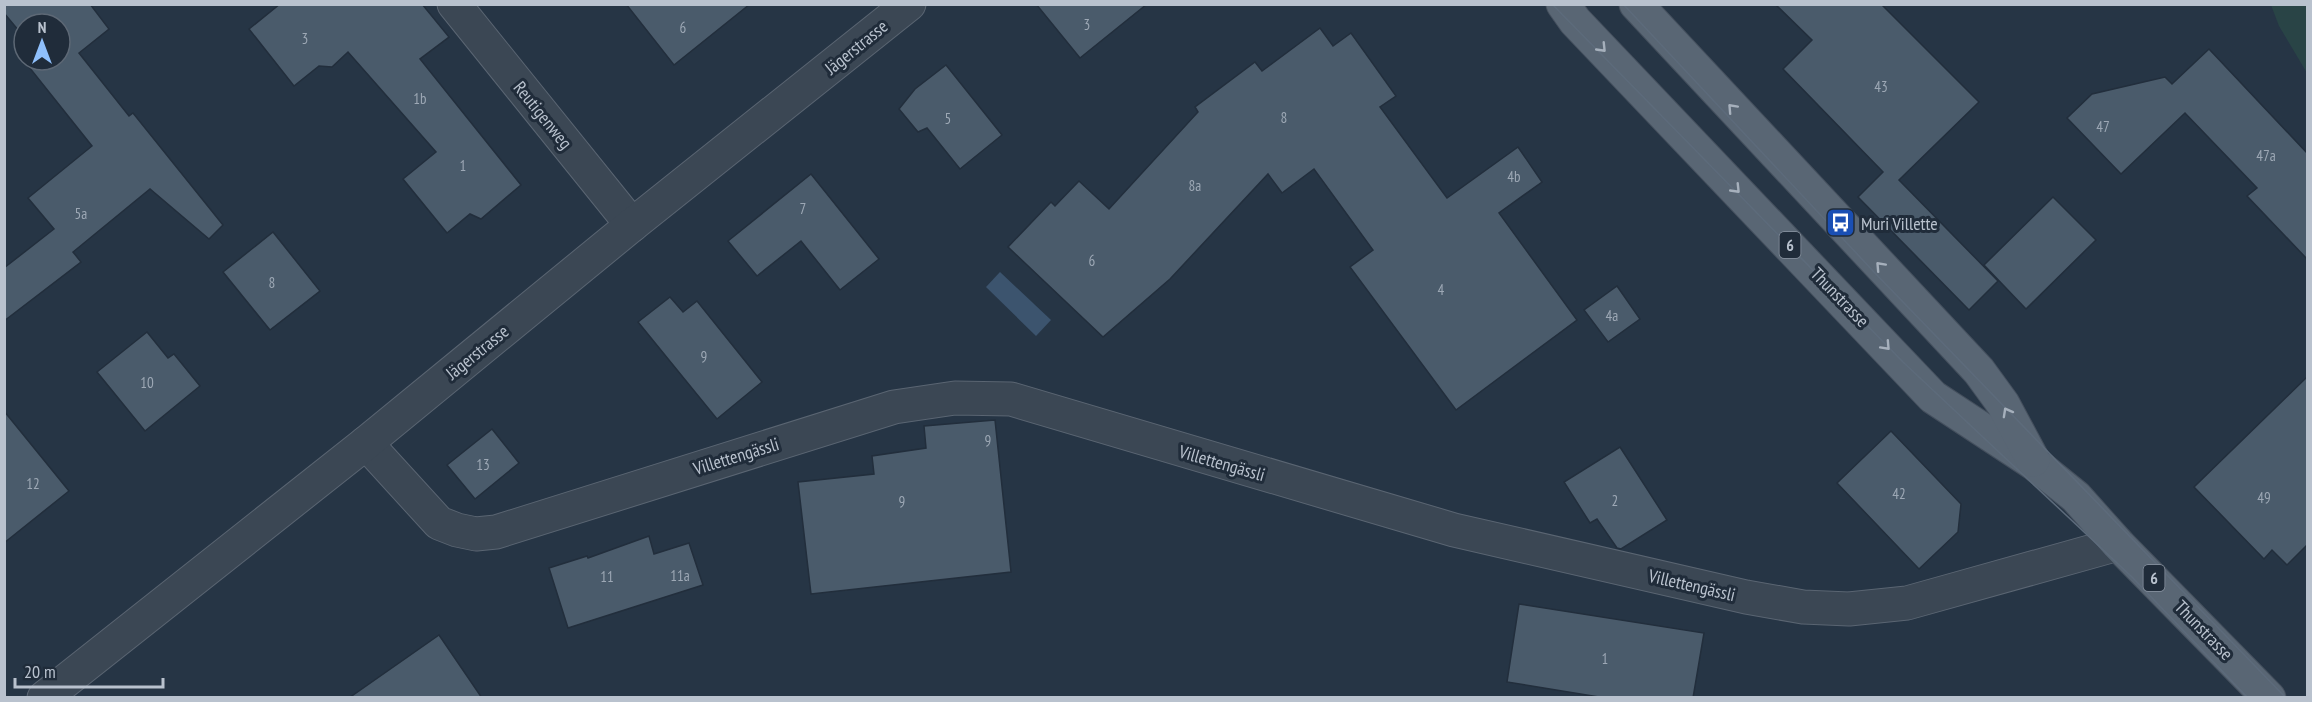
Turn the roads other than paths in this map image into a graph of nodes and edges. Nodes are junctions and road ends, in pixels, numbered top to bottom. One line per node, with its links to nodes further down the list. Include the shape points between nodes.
1 (454, 4): 5 (street, Reutigenweg)
2 (909, 4): 5 (street, Jägerstrasse)
3 (1563, 4): 7 (main road, Thunstrasse / 6, one-way to 7, via 1933,397)
4 (1636, 4): 7 (main road, Thunstrasse / 6, one-way to 4, via 2003,404 1979,371)
5 (632, 225): 6 (street, Jägerstrasse)
6 (366, 443): 8 (street, Villettengässli, via 439,523 476,534 507,528 894,407 955,398 1011,399 1454,530 1803,608 1849,609 1906,603); 9 (street, Jägerstrasse)
7 (2035, 464): 8 (main road, Thunstrasse / 6, via 2076,497)
8 (2118, 544): 10 (main road, Thunstrasse / 6)
9 (44, 698)
10 (2269, 698)

